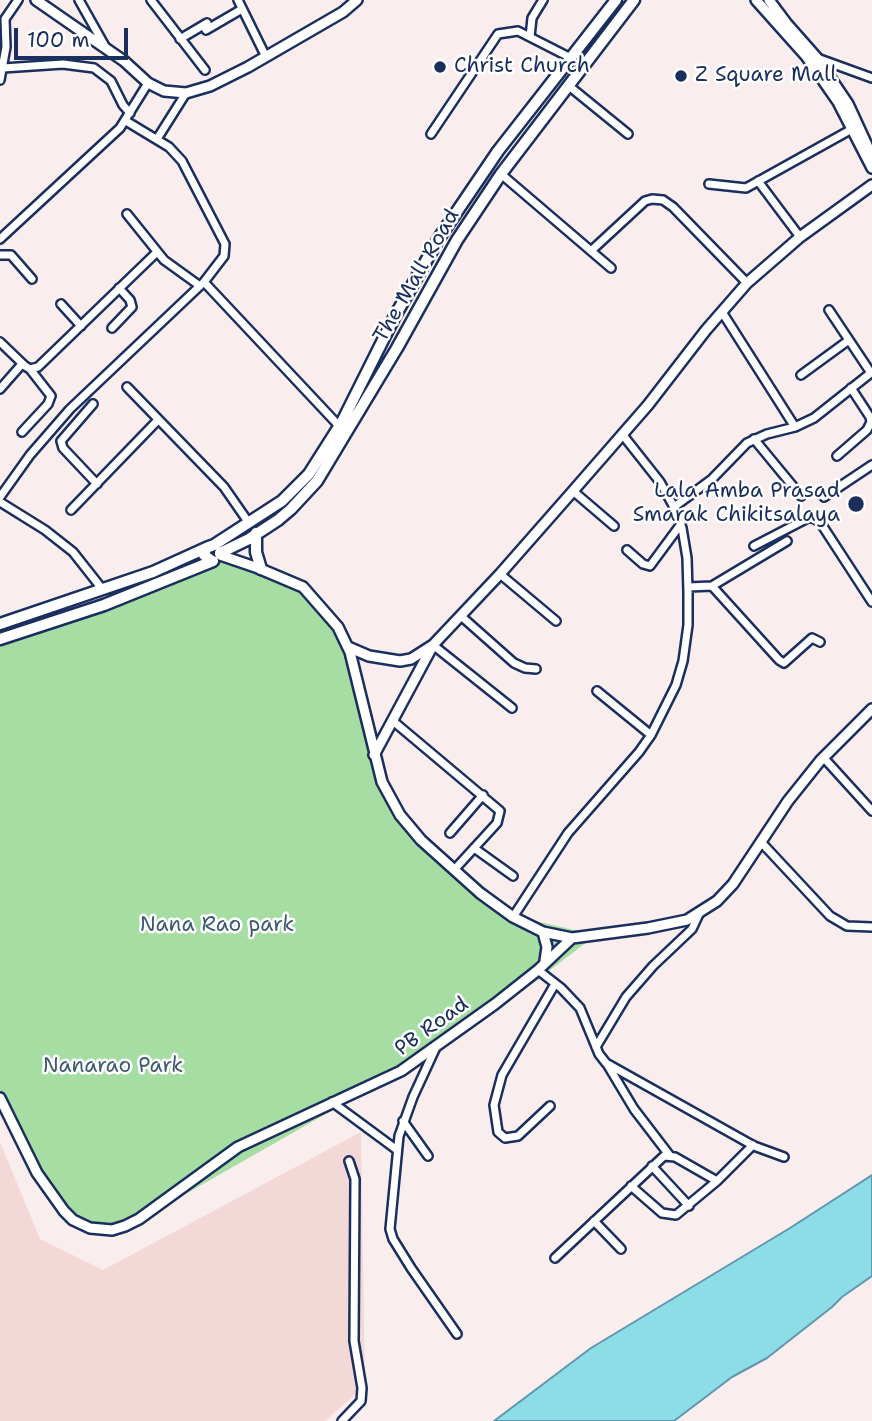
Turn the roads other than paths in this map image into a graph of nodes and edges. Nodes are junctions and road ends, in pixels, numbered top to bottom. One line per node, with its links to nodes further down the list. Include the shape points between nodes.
1 (18, 0): 20 (street, via 5,19)
2 (36, 0): 15 (street)
3 (79, 0): 15 (street)
4 (151, 0): 14 (street)
5 (238, 0): 12 (street)
6 (358, 0): 16 (street)
7 (543, 0): 13 (street, via 532,18)
8 (616, 0): 17 (main road, The Mall Road)
9 (634, 0): 23 (main road, The Mall Road)
10 (756, 0): 26 (street, via 806,56)
11 (769, 0): 18 (street)
12 (242, 9): 14 (street); 16 (street)
13 (530, 37): 17 (street); 27 (street, via 518,31 498,34)
14 (180, 39): 19 (street)
15 (106, 49): 22 (street)
16 (266, 57): 24 (street)
17 (571, 58): 37 (main road, The Mall Road)
18 (817, 58): 21 (street); 30 (street, via 848,104)
19 (205, 70)
20 (1, 73): 25 (street, via 63,64 94,68 111,81)
21 (872, 78)
22 (148, 83): 24 (street, via 164,91); 25 (street)
23 (569, 86): 28 (street); 32 (main road, The Mall Road)
24 (186, 93): 29 (street)
25 (128, 117): 29 (street); 39 (street)
26 (852, 129): 31 (street); 33 (street)
27 (431, 134)
28 (628, 134)
29 (157, 139): 47 (street, via 182,161 225,244 222,261)
30 (872, 156)
31 (872, 168)
32 (502, 174): 40 (main road, The Mall Road); 41 (street)
33 (758, 181): 34 (street, via 742,189); 38 (street)
34 (709, 184)
35 (872, 185): 38 (street)
36 (127, 214): 42 (street)
37 (443, 231): 40 (street); 66 (main road, The Mall Road, via 395,316)
38 (800, 237): 46 (street)
39 (0, 239)
40 (457, 240): 66 (main road, The Mall Road)
41 (592, 250): 44 (street); 46 (street, via 645,201 663,200)
42 (156, 253): 47 (street); 48 (street)
43 (0, 255): 45 (street, via 11,255)
44 (611, 268)
45 (32, 279)
46 (747, 283): 51 (street)
47 (202, 284): 66 (street); 76 (street, via 70,409 30,455)
48 (119, 288): 52 (street); 53 (street, via 132,307)
49 (61, 304): 52 (street)
50 (829, 310): 54 (street)
51 (722, 312): 65 (street); 68 (street)
52 (81, 326): 57 (street, via 38,367)
53 (113, 328)
54 (849, 340): 58 (street); 59 (street)
55 (0, 342): 56 (street)
56 (22, 364): 57 (street); 62 (street)
57 (30, 369): 67 (street, via 51,396)
58 (872, 373): 61 (street)
59 (800, 375)
60 (127, 387): 64 (street)
61 (851, 388): 65 (street, via 814,418); 70 (street, via 871,422)
62 (0, 389)
63 (93, 404): 72 (street, via 61,441)
64 (158, 419): 72 (street); 79 (street, via 224,487)
65 (794, 427): 69 (street)
66 (343, 430): 79 (main road, The Mall Road, via 296,488); 82 (main road, The Mall Road, via 317,481 278,520)
67 (22, 432)
68 (622, 434): 73 (street); 77 (street)
69 (754, 439): 74 (street); 77 (street)
70 (837, 456)
71 (872, 465): 75 (street)
72 (97, 484): 78 (street)
73 (573, 491): 81 (street); 88 (street)
74 (801, 496)
75 (824, 497)
76 (1, 504): 91 (street, via 73,552)
77 (674, 507): 80 (street)
78 (71, 510)
79 (249, 523): 86 (main road, The Mall Road)
80 (681, 524): 85 (street, via 650,565); 90 (street)
81 (614, 526)
82 (256, 533): 86 (main road, The Mall Road); 87 (main road)
83 (787, 541): 89 (street)
84 (754, 546): 92 (street, via 813,518)
85 (627, 550)
86 (214, 552): 87 (street); 91 (main road, The Mall Road); 96 (main road, The Mall Road, via 104,605)
87 (261, 569): 99 (street, via 307,591 338,627)
88 (500, 574): 93 (street); 94 (street)
89 (712, 586): 90 (street); 97 (street, via 784,663 812,638)
90 (688, 587): 105 (street, via 683,661)
91 (103, 590): 95 (main road, The Mall Road)
92 (872, 602)
93 (461, 617): 98 (street); 100 (street, via 514,663)
94 (556, 621)
95 (0, 624)
96 (0, 639)
97 (820, 642)
98 (433, 645): 99 (street, via 400,661); 102 (street); 104 (street)
99 (348, 647): 106 (street)
100 (536, 669)
101 (597, 691): 105 (street)
102 (512, 708)
103 (872, 709): 107 (street)
104 (393, 721): 106 (street); 108 (street)
105 (651, 735): 116 (street, via 568,833)
106 (374, 755): 113 (street, via 386,790 403,818)
107 (823, 757): 109 (street); 111 (street)
108 (483, 795): 110 (street); 112 (street, via 501,814)
109 (872, 811)
110 (450, 833)
111 (761, 842): 115 (street, via 733,884); 117 (street, via 830,916 847,926)
112 (474, 848): 113 (street); 114 (street)
113 (454, 870): 116 (street)
114 (513, 876)
115 (699, 914): 119 (street, via 648,928); 123 (street, via 692,929 626,997)
116 (513, 918): 118 (street)
117 (870, 929)
118 (543, 932): 119 (street); 120 (street, via 547,947)
119 (572, 938): 120 (street, PB Road)
120 (541, 966): 121 (street); 122 (street, PB Road)
121 (555, 984): 123 (street, via 580,1008); 127 (street, via 502,1075 494,1105 498,1132 505,1138 518,1136)
122 (437, 1043): 126 (street, PB Road, via 401,1071); 128 (street)
123 (597, 1047): 124 (street)
124 (606, 1063): 129 (street); 132 (street)
125 (0, 1098): 126 (street, PB Road, via 48,1191 73,1220 101,1230 139,1219 239,1147)
126 (332, 1102): 130 (street)
127 (550, 1106)
128 (403, 1121): 130 (street); 131 (street)
129 (753, 1145): 133 (street); 136 (street)
130 (397, 1150): 142 (street, via 390,1222 393,1239)
131 (428, 1156)
132 (670, 1156): 135 (street); 136 (street)
133 (784, 1157)
134 (349, 1161): 143 (street, via 355,1179 354,1342 362,1388 361,1401)
135 (652, 1166): 137 (street); 138 (street)
136 (717, 1181): 138 (street)
137 (631, 1186): 138 (street, via 667,1215 677,1215); 139 (street)
138 (689, 1206)
139 (594, 1221): 140 (street); 141 (street)
140 (621, 1249)
141 (555, 1258)
142 (457, 1334)
143 (342, 1421)

